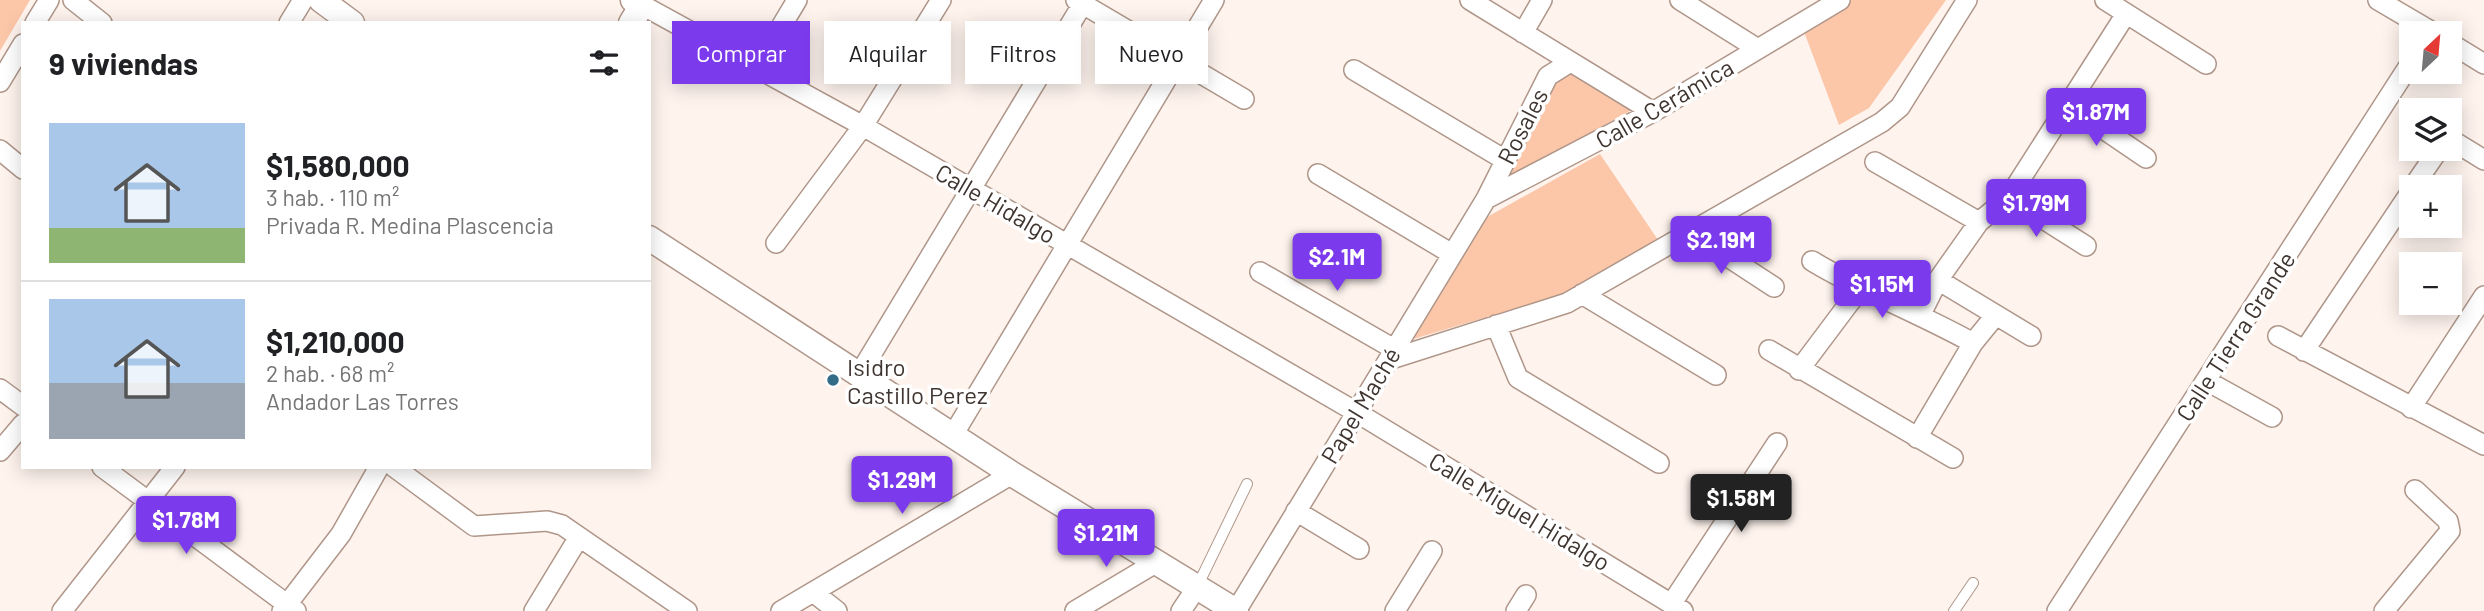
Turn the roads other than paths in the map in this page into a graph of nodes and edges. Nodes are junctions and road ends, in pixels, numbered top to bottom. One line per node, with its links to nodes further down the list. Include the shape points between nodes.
1 (49, 0): 18 (street)
2 (73, 0): 19 (street)
3 (303, 0): 20 (street)
4 (321, 0): 21 (street)
5 (797, 0): 22 (street)
6 (942, 0): 43 (street)
7 (1214, 0): 24 (street)
8 (1470, 0): 27 (street)
9 (1542, 0): 27 (street)
10 (1681, 0): 29 (street)
11 (1840, 0): 29 (street, Calle Cerámica)
12 (1967, 0): 57 (street, via 1892,116)
13 (2105, 0): 17 (street)
14 (2378, 0): 25 (street)
15 (1081, 1): 23 (street); 52 (street)
16 (638, 7): 26 (street, Calle Hidalgo)
17 (2126, 14): 32 (street); 41 (street)
18 (36, 21)
19 (99, 21)
20 (290, 21)
21 (349, 21)
22 (784, 21)
23 (1114, 21)
24 (1201, 21)
25 (2412, 21)
26 (672, 24)
27 (1523, 33): 31 (street)
28 (21, 47): 37 (street)
29 (1758, 49): 42 (street, Calle Cerámica)
30 (2462, 50): 33 (street)
31 (1569, 63): 42 (street); 47 (street, Rosales, via 1548,76)
32 (2206, 64)
33 (2484, 64)
34 (1354, 70): 47 (street)
35 (1208, 78): 40 (street)
36 (2399, 81): 82 (street, Calle Tierra Grande)
37 (0, 82)
38 (788, 84): 43 (street, Calle Hidalgo)
39 (1162, 84): 60 (street)
40 (1244, 99)
41 (2068, 105): 46 (street); 53 (street)
42 (1653, 112): 54 (street, Calle Cerámica)
43 (863, 126): 52 (street, Calle Hidalgo); 59 (street)
44 (2462, 146): 48 (street)
45 (0, 150): 50 (street)
46 (2146, 158)
47 (1505, 160): 54 (street, Rosales)
48 (2484, 160)
49 (1875, 162): 56 (street)
50 (21, 167)
51 (1318, 174): 62 (street)
52 (972, 188): 60 (street, Calle Hidalgo); 80 (street)
53 (2009, 197): 56 (street); 61 (street)
54 (1486, 200): 62 (street, Papel Maché)
55 (2399, 208): 77 (street)
56 (1979, 222): 65 (street)
57 (1690, 232): 66 (street); 68 (street)
58 (651, 239): 80 (street)
59 (776, 243)
60 (1067, 244): 86 (street, Calle Hidalgo); 89 (street)
61 (2086, 246)
62 (1452, 254): 78 (street, Papel Maché)
63 (1812, 261): 67 (street)
64 (1260, 272): 78 (street)
65 (1938, 280): 70 (street); 71 (street)
66 (1774, 287)
67 (1859, 289): 70 (street); 79 (street)
68 (1582, 294): 72 (street); 81 (street)
69 (2484, 296): 85 (street)
70 (1921, 314): 75 (street)
71 (1995, 316): 73 (street); 75 (street)
72 (1496, 326): 78 (street); 95 (street, via 1518,377)
73 (2031, 336)
74 (2278, 336): 77 (street)
75 (1973, 343): 90 (street)
76 (1769, 350): 79 (street)
77 (2304, 351): 85 (street)
78 (1391, 355): 86 (street, Papel Maché)
79 (1799, 370): 90 (street)
80 (860, 373): 89 (street)
81 (1716, 375)
82 (2207, 381): 87 (street); 124 (street, Calle Tierra Grande)
83 (0, 389): 84 (street)
84 (21, 405)
85 (2411, 408): 92 (street)
86 (1356, 412): 104 (street, Papel Maché); 112 (street, Calle Miguel Hidalgo)
87 (2272, 417)
88 (21, 426): 93 (street)
89 (953, 435): 100 (street)
90 (1917, 438): 94 (street)
91 (1777, 443): 112 (street)
92 (2484, 445)
93 (0, 451)
94 (1953, 458)
95 (1658, 463)
96 (105, 469): 103 (street)
97 (173, 469): 103 (street)
98 (378, 469): 113 (street, via 341,534)
99 (397, 469): 105 (street, via 474,526 554,521)
100 (1012, 474): 108 (street); 111 (street)
101 (1247, 484): 110 (lane)
102 (2415, 490): 125 (street, via 2448,520 2450,531)
103 (147, 502): 113 (street); 114 (street)
104 (1296, 511): 106 (street); 121 (street, Papel Maché)
105 (579, 537): 115 (street); 116 (street)
106 (1359, 549)
107 (1432, 551): 122 (street)
108 (1157, 562): 110 (street); 119 (street)
109 (1973, 583): 123 (lane)
110 (1197, 587): 120 (street); 121 (street)
111 (813, 592): 117 (street); 118 (street)
112 (1678, 607)
113 (288, 609)
114 (62, 611)
115 (534, 611)
116 (687, 611)
117 (781, 611)
118 (837, 611)
119 (1075, 611)
120 (1181, 611)
121 (1236, 611)
122 (1395, 611)
123 (1954, 611)
124 (2057, 611)
125 (2384, 611)

